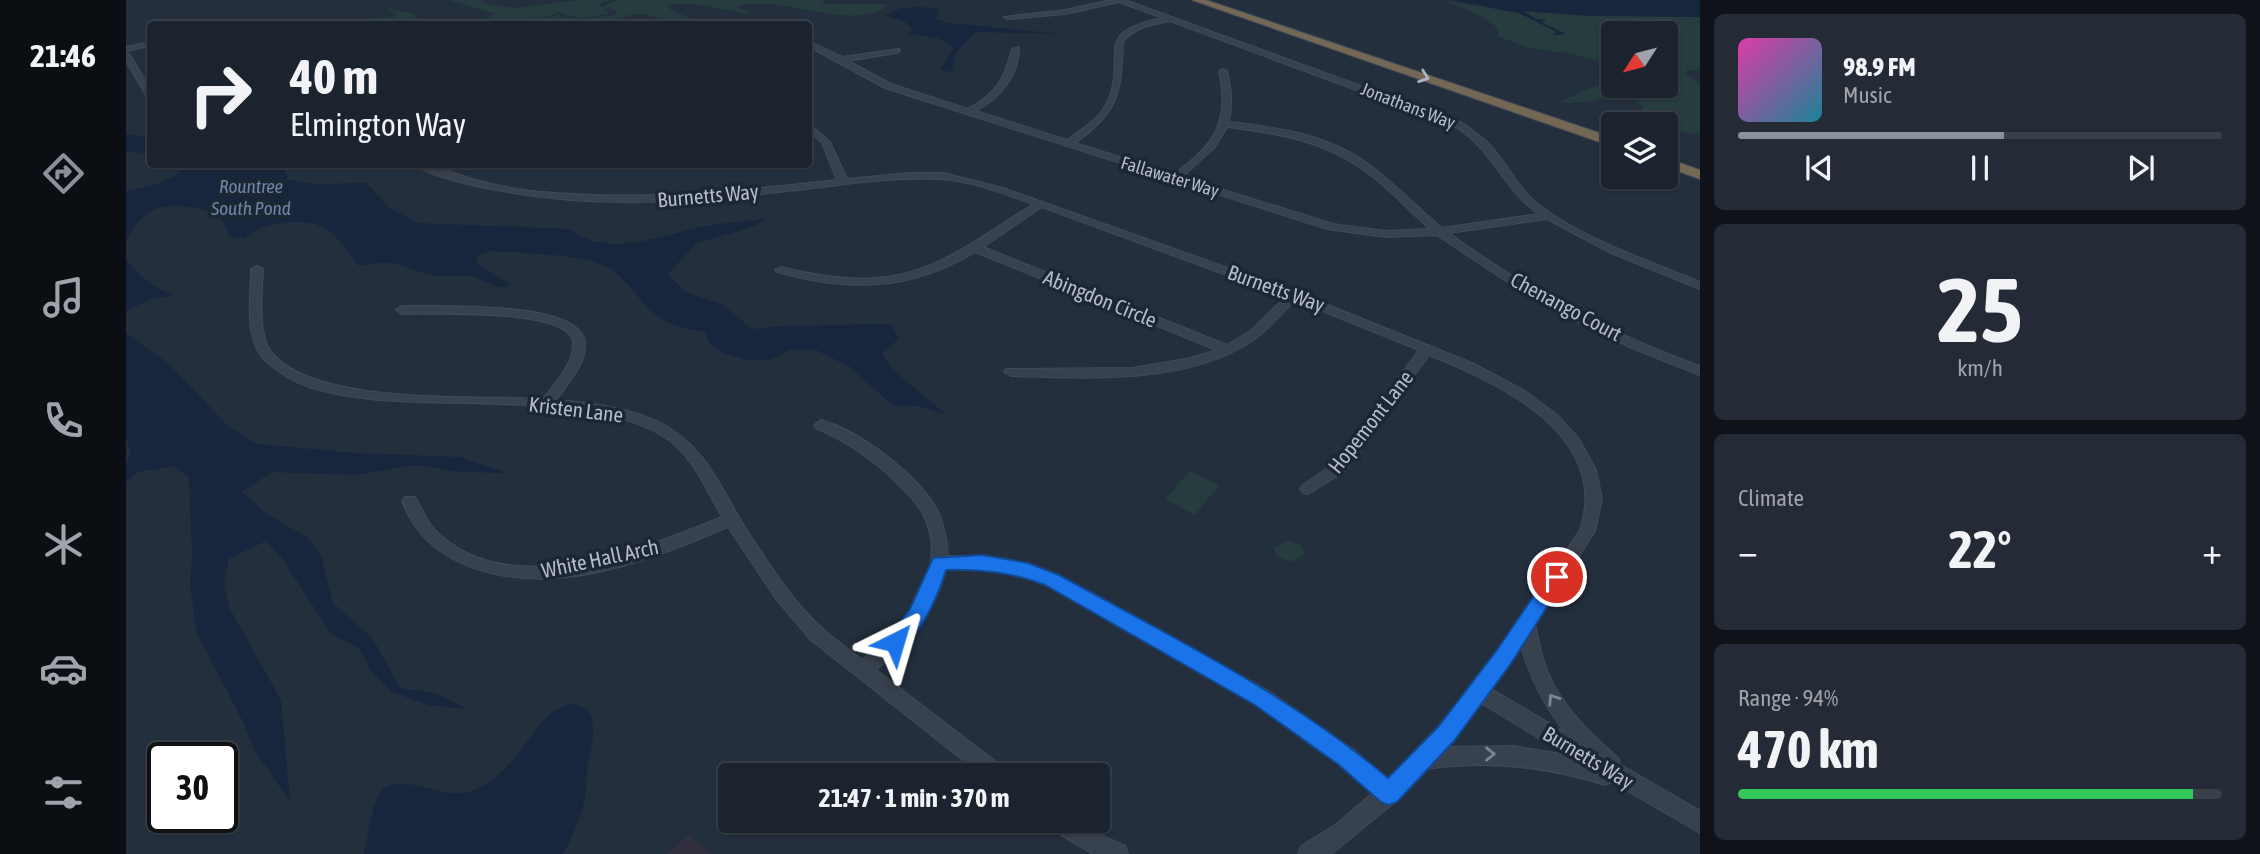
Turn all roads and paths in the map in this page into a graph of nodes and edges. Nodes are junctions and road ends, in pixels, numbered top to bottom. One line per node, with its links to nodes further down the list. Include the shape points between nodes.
1 (1119, 0): 4 (street, via 1065,12); 5 (street, Jonathans Way)
2 (1197, 0): 19 (highway, one-way to 19)
3 (1227, 0): 14 (highway)
4 (1007, 17)
5 (1171, 19): 20 (street, via 1123,35 1116,93 1109,109); 29 (street, Jonathans Way, via 1459,125 1485,142 1517,190)
6 (147, 45): 8 (street)
7 (812, 45): 12 (street, Fallawater Way)
8 (126, 49)
9 (1016, 49): 16 (street, via 1005,86)
10 (896, 51): 12 (street)
11 (126, 55): 15 (street, via 137,82)
12 (844, 59): 16 (street, Fallawater Way, via 888,86)
13 (1223, 71): 17 (street)
14 (1470, 80)
15 (147, 91)
16 (969, 112): 20 (street, Fallawater Way)
17 (1226, 124): 26 (street, via 1203,157); 30 (street, Chenango Court, via 1297,136 1344,153)
18 (812, 130): 27 (street, via 826,142)
19 (1601, 139)
20 (1067, 144): 26 (street, Fallawater Way)
21 (1678, 152): 22 (highway)
22 (1700, 160)
23 (1678, 167): 25 (highway)
24 (426, 168): 27 (street, Burnetts Way, via 483,187 586,201 674,200)
25 (1700, 175)
26 (1174, 178): 30 (street, Fallawater Way, via 1342,229 1397,236)
27 (844, 183): 28 (street, Burnetts Way, via 943,176)
28 (1039, 204): 31 (street); 35 (street, Burnetts Way)
29 (1548, 216): 30 (street, Fallawater Way); 34 (street, Jonathans Way)
30 (1440, 231): 39 (street, Chenango Court, via 1574,314)
31 (973, 247): 33 (street, via 932,270 881,281 823,281); 37 (street, Abingdon Circle)
32 (257, 269): 41 (street, Kristen Lane, via 262,345 292,376 348,393)
33 (781, 270)
34 (1700, 286)
35 (1294, 295): 37 (street, via 1248,338); 38 (street, Burnetts Way)
36 (402, 310): 41 (street, via 524,316 570,328 579,348)
37 (1227, 349): 40 (street, via 1171,366 1088,373)
38 (1427, 349): 43 (street, Hopemont Lane, via 1340,467); 47 (street, Burnetts Way, via 1493,378 1533,403 1566,433 1588,466 1596,499 1594,516)
39 (1700, 371)
40 (1011, 372)
41 (547, 404): 45 (street, Kristen Lane, via 631,416 667,432 696,459)
42 (821, 425): 46 (street, via 874,452 923,501 938,532)
43 (1308, 489)
44 (410, 501): 45 (street, White Hall Arch, via 425,530 450,550 487,568 534,574 614,560)
45 (732, 519): 48 (street, Kristen Lane, via 794,611)
46 (939, 563): 48 (street, via 917,615); 53 (street, via 1008,565 1052,580 1263,698 1336,749)
47 (1526, 624): 49 (street, Burnetts Way); 52 (street, one-way to 47, via 1553,700 1534,662)
48 (862, 671): 51 (street, Kristen Lane)
49 (1479, 692): 50 (street); 52 (street, Burnetts Way)
50 (1422, 760): 52 (street, one-way to 52, via 1513,754 1588,769); 53 (street)
51 (981, 763)
52 (1632, 785): 54 (street, Burnetts Way)
53 (1389, 794): 57 (street, via 1339,837)
54 (1700, 823)
55 (1075, 833): 56 (street)
56 (1118, 854)
57 (1309, 854)

